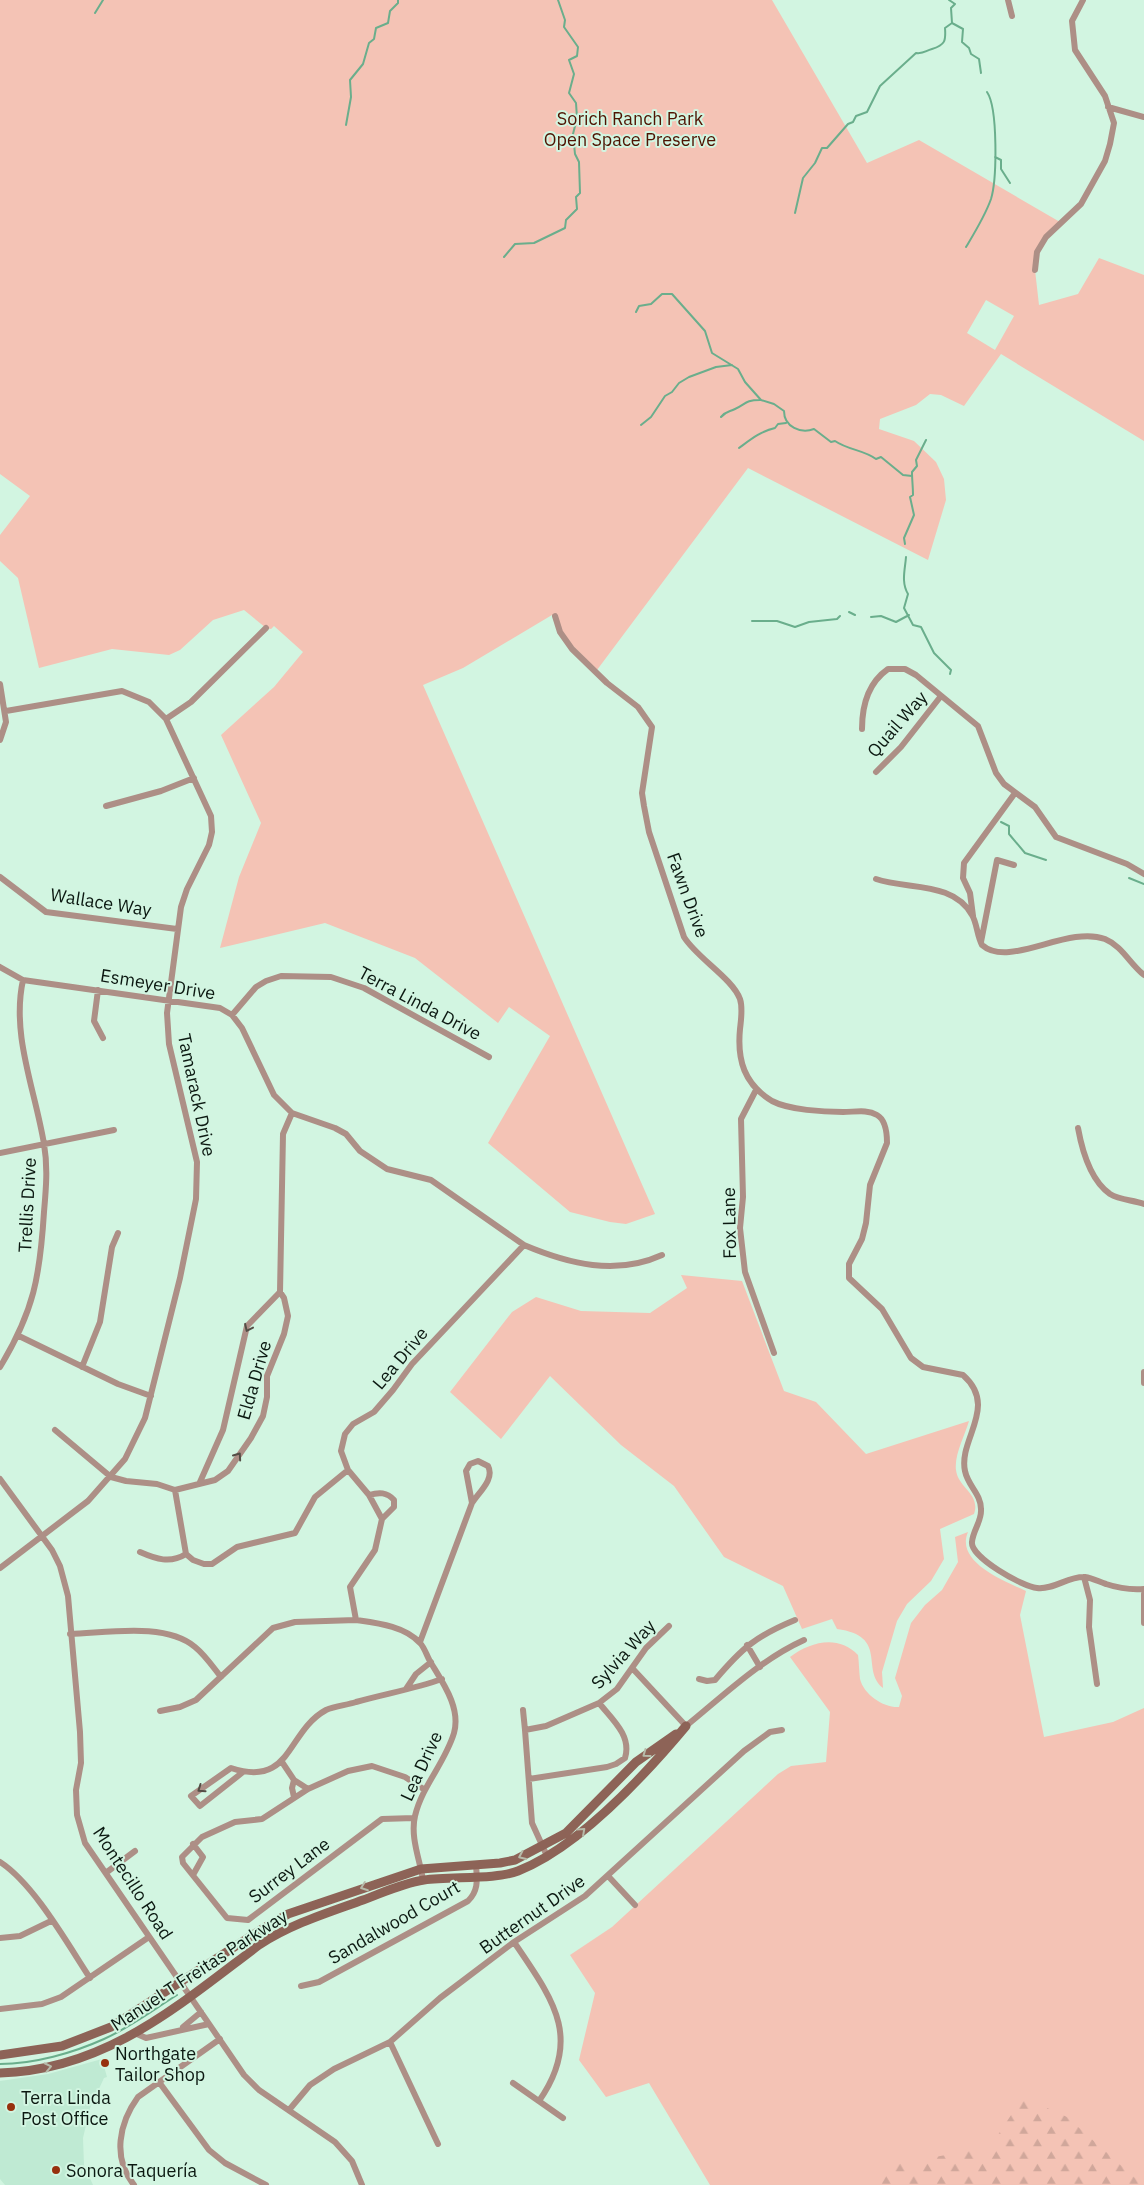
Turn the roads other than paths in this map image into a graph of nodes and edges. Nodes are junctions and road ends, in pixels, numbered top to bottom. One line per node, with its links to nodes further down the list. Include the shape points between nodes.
1 (1008, 0): 3 (street)
2 (1083, 0): 4 (street, via 1072,21 1075,50 1105,96)
3 (1012, 16)
4 (1108, 107): 5 (street); 6 (street, via 1114,123 1105,161 1081,204 1046,237 1037,252)
5 (1144, 117)
6 (1035, 270)
7 (555, 616): 34 (street, Fawn Drive, via 560,632 572,649 638,707 650,724 651,746 642,793 650,832 684,936 691,948 740,998 738,1053 741,1065)
8 (266, 628): 12 (street, via 191,702)
9 (0, 684): 11 (street)
10 (941, 696): 13 (street, via 905,669 888,669 876,680 864,705); 15 (street, Quail Way, via 901,747); 17 (street, via 978,726 996,773)
11 (6, 711): 12 (street, Tamarack Drive, via 122,691 148,702); 14 (street)
12 (166, 720): 16 (street, Tamarack Drive)
13 (862, 729)
14 (0, 740)
15 (876, 772)
16 (194, 778): 18 (street, via 161,792); 24 (street, Tamarack Drive, via 208,807 212,832 204,858 186,888)
17 (1015, 793): 20 (street, via 1035,807 1056,837); 23 (street, via 964,863 963,878 970,893)
18 (106, 806)
19 (1014, 865): 25 (street, via 997,860)
20 (1144, 874)
21 (0, 877): 24 (street, Wallace Way, via 46,912)
22 (876, 879): 23 (street, via 940,890 957,898)
23 (973, 916): 25 (street)
24 (178, 929): 30 (street, Tamarack Drive)
25 (981, 943): 27 (street, via 1002,954 1080,936 1093,936 1115,944)
26 (0, 967): 28 (street, Esmeyer Drive)
27 (1144, 975)
28 (23, 980): 29 (street, Esmeyer Drive); 38 (street, Trellis Drive, via 18,1001 18,1024)
29 (98, 990): 30 (street, Esmeyer Drive); 32 (street, via 94,1021)
30 (168, 1000): 31 (street, Esmeyer Drive, via 208,1005); 51 (street, Tamarack Drive, via 169,1044 197,1162 196,1199)
31 (232, 1015): 33 (street, Terra Linda Drive, via 256,987 266,981 281,976 330,977 364,988); 35 (street, Esmeyer Drive, via 242,1028 274,1095)
32 (103, 1038)
33 (489, 1057)
34 (756, 1090): 46 (street, Fox Lane, via 741,1119 743,1196 740,1228 745,1272); 65 (street, Fawn Drive, via 774,1102 790,1107 866,1112 883,1120 887,1143 870,1185 866,1223 849,1264 849,1278 882,1309 911,1358 923,1367 963,1375 975,1391 978,1399 976,1419 964,1462 967,1478 981,1502 972,1541 977,1555 1032,1587 1052,1587)
35 (292, 1113): 42 (street, Esmeyer Drive, via 340,1131 360,1151 387,1169 431,1180); 44 (street, Elda Drive, via 283,1134)
36 (1078, 1128): 40 (street, via 1088,1165 1100,1183 1110,1193)
37 (114, 1130): 38 (street)
38 (44, 1144): 39 (street); 45 (street, Trellis Drive, via 47,1169 38,1276)
39 (0, 1152)
40 (1144, 1204)
41 (118, 1233): 48 (street, via 112,1247 100,1322)
42 (524, 1245): 43 (street, Esmeyer Drive, via 576,1262 606,1267 633,1266); 53 (street, Lea Drive, via 412,1364 374,1412 353,1424 345,1434 341,1451)
43 (662, 1255)
44 (280, 1292): 56 (street, Elda Drive, one-way to 56, via 246,1326 223,1430); 56 (street, Elda Drive, one-way to 44, via 215,1480 228,1471 263,1416 267,1376 288,1316)
45 (19, 1336): 47 (street, Trellis Drive); 48 (street)
46 (774, 1353)
47 (0, 1367)
48 (82, 1367): 51 (street)
49 (1144, 1372): 50 (street)
50 (1144, 1383)
51 (151, 1396): 54 (street, Tamarack Drive, via 137,1437)
52 (56, 1430): 54 (street)
53 (348, 1470): 58 (street, Lea Drive); 63 (street, via 315,1497 295,1533 237,1547 212,1564 193,1560)
54 (111, 1477): 57 (street); 61 (street, Tamarack Drive, via 88,1501)
55 (0, 1479): 61 (street, Montecillo Road)
56 (200, 1482): 57 (street, Elda Drive, via 190,1488)
57 (175, 1490): 63 (street)
58 (369, 1495): 60 (street, Lea Drive); 60 (street, via 390,1494 394,1500 394,1507)
59 (472, 1502): 59 (street, via 490,1478 488,1466 482,1461 470,1464 466,1471); 74 (street)
60 (382, 1519): 68 (street, via 375,1550 350,1587)
61 (44, 1535): 64 (street, Tamarack Drive); 72 (street, Montecillo Road, via 60,1566 68,1596)
62 (140, 1552): 63 (street, via 169,1561)
63 (186, 1554)
64 (0, 1568)
65 (1084, 1577): 66 (street, via 1117,1587); 83 (street, via 1090,1600 1089,1628)
66 (1144, 1590)
67 (1144, 1594): 70 (street)
68 (356, 1620): 74 (street, via 390,1625); 80 (street, via 295,1622 273,1628)
69 (795, 1620): 75 (street)
70 (1144, 1623)
71 (669, 1626): 78 (street, Sylvia Way, via 646,1648)
72 (70, 1634): 80 (street, via 158,1631 176,1636 195,1647); 107 (street, Montecillo Road, via 81,1763 76,1790 78,1820 85,1843)
73 (804, 1640): 77 (street, Manuel T Freitas Parkway)
74 (420, 1642): 76 (street, Lea Drive)
75 (747, 1645): 77 (street); 82 (street, via 715,1680)
76 (431, 1662): 79 (street); 81 (street, Lea Drive)
77 (760, 1667): 89 (street, Manuel T Freitas Parkway)
78 (633, 1669): 86 (street, Sylvia Way, via 617,1689); 89 (street)
79 (416, 1674): 84 (street); 85 (street)
80 (221, 1677): 88 (street, via 196,1700)
81 (442, 1679): 84 (street); 97 (street, Lea Drive, via 454,1705 455,1732)
82 (699, 1679)
83 (1097, 1684)
84 (420, 1685): 85 (street)
85 (406, 1689): 92 (street, via 327,1710 305,1727)
86 (599, 1703): 90 (street, Sylvia Way, via 546,1726); 94 (street, via 628,1744 625,1758 607,1766)
87 (523, 1710): 90 (street)
88 (160, 1712)
89 (686, 1726): 101 (street, Manuel T Freitas Parkway, one-way to 101, via 636,1762 575,1825); 103 (street, Manuel T Freitas Parkway, one-way to 89, via 576,1836 640,1779)
90 (525, 1730): 94 (street)
91 (782, 1730): 110 (street, Butternut Drive, via 770,1732 744,1751)
92 (282, 1762): 93 (street, via 258,1773); 95 (street)
93 (243, 1772): 93 (street, one-way to 93, via 231,1768 191,1796 200,1806)
94 (529, 1779): 101 (street, via 532,1822)
95 (294, 1780): 96 (street); 98 (street)
96 (308, 1789): 97 (street, via 348,1771 372,1766 405,1778); 98 (street)
97 (424, 1790): 99 (street, Lea Drive)
98 (294, 1797): 100 (street, via 262,1818 235,1822)
99 (414, 1818): 106 (street, Lea Drive); 108 (street, Surrey Lane, via 382,1819 248,1920 227,1918)
100 (193, 1844): 108 (street, via 203,1857); 108 (street, Surrey Lane, via 182,1857)
101 (543, 1846): 103 (street); 105 (street, Manuel T Freitas Parkway, one-way to 105, via 509,1862)
102 (135, 1852): 107 (street)
103 (547, 1856): 109 (street, Manuel T Freitas Parkway, via 512,1873)
104 (0, 1862): 113 (street, via 10,1868)
105 (476, 1865): 106 (street, Manuel T Freitas Parkway); 109 (street, Sandalwood Court)
106 (421, 1869): 111 (street, Lea Drive); 118 (street, Manuel T Freitas Parkway, one-way to 118, via 277,1919)
107 (107, 1872): 114 (street, Montecillo Road)
108 (193, 1875)
109 (477, 1876): 111 (street, Manuel T Freitas Parkway); 119 (street, Sandalwood Court, via 475,1892 468,1901 319,1982)
110 (609, 1877): 112 (street); 116 (street, Butternut Drive, via 586,1896)
111 (423, 1880): 120 (street, Manuel T Freitas Parkway, via 279,1932)
112 (635, 1905)
113 (51, 1921): 115 (street, via 20,1936); 117 (street)
114 (149, 1937): 117 (street); 118 (street, Montecillo Road)
115 (0, 1938)
116 (514, 1942): 127 (street, Butternut Drive, via 440,1998); 132 (street, via 555,2007 559,2023 557,2068)
117 (90, 1978): 121 (street, via 61,1997)
118 (180, 1982): 120 (street, Montecillo Road); 128 (street, Manuel T Freitas Parkway, via 134,2014 95,2035 62,2046)
119 (301, 1986)
120 (191, 1997): 122 (street, Montecillo Road); 125 (street, Manuel T Freitas Parkway)
121 (0, 2009)
122 (201, 2012): 123 (street, Montecillo Road); 124 (street)
123 (209, 2024): 124 (street); 126 (street, Montecillo Road)
124 (182, 2028): 125 (street, via 146,2038)
125 (137, 2034): 129 (street, Manuel T Freitas Parkway, one-way to 125, via 64,2064)
126 (220, 2039): 130 (street); 133 (street, Montecillo Road, via 244,2075 259,2090)
127 (390, 2042): 133 (street, Butternut Drive, via 334,2069 310,2085); 135 (street)
128 (0, 2055)
129 (0, 2073)
130 (159, 2082): 136 (street, via 138,2098 123,2124 119,2144 121,2162); 137 (street, via 209,2150 225,2163)
131 (513, 2083): 132 (street)
132 (539, 2101): 134 (street)
133 (289, 2110): 138 (street, Montecillo Road, via 344,2151)
134 (563, 2118)
135 (438, 2144)
136 (134, 2185)
137 (266, 2185)
138 (362, 2185)

